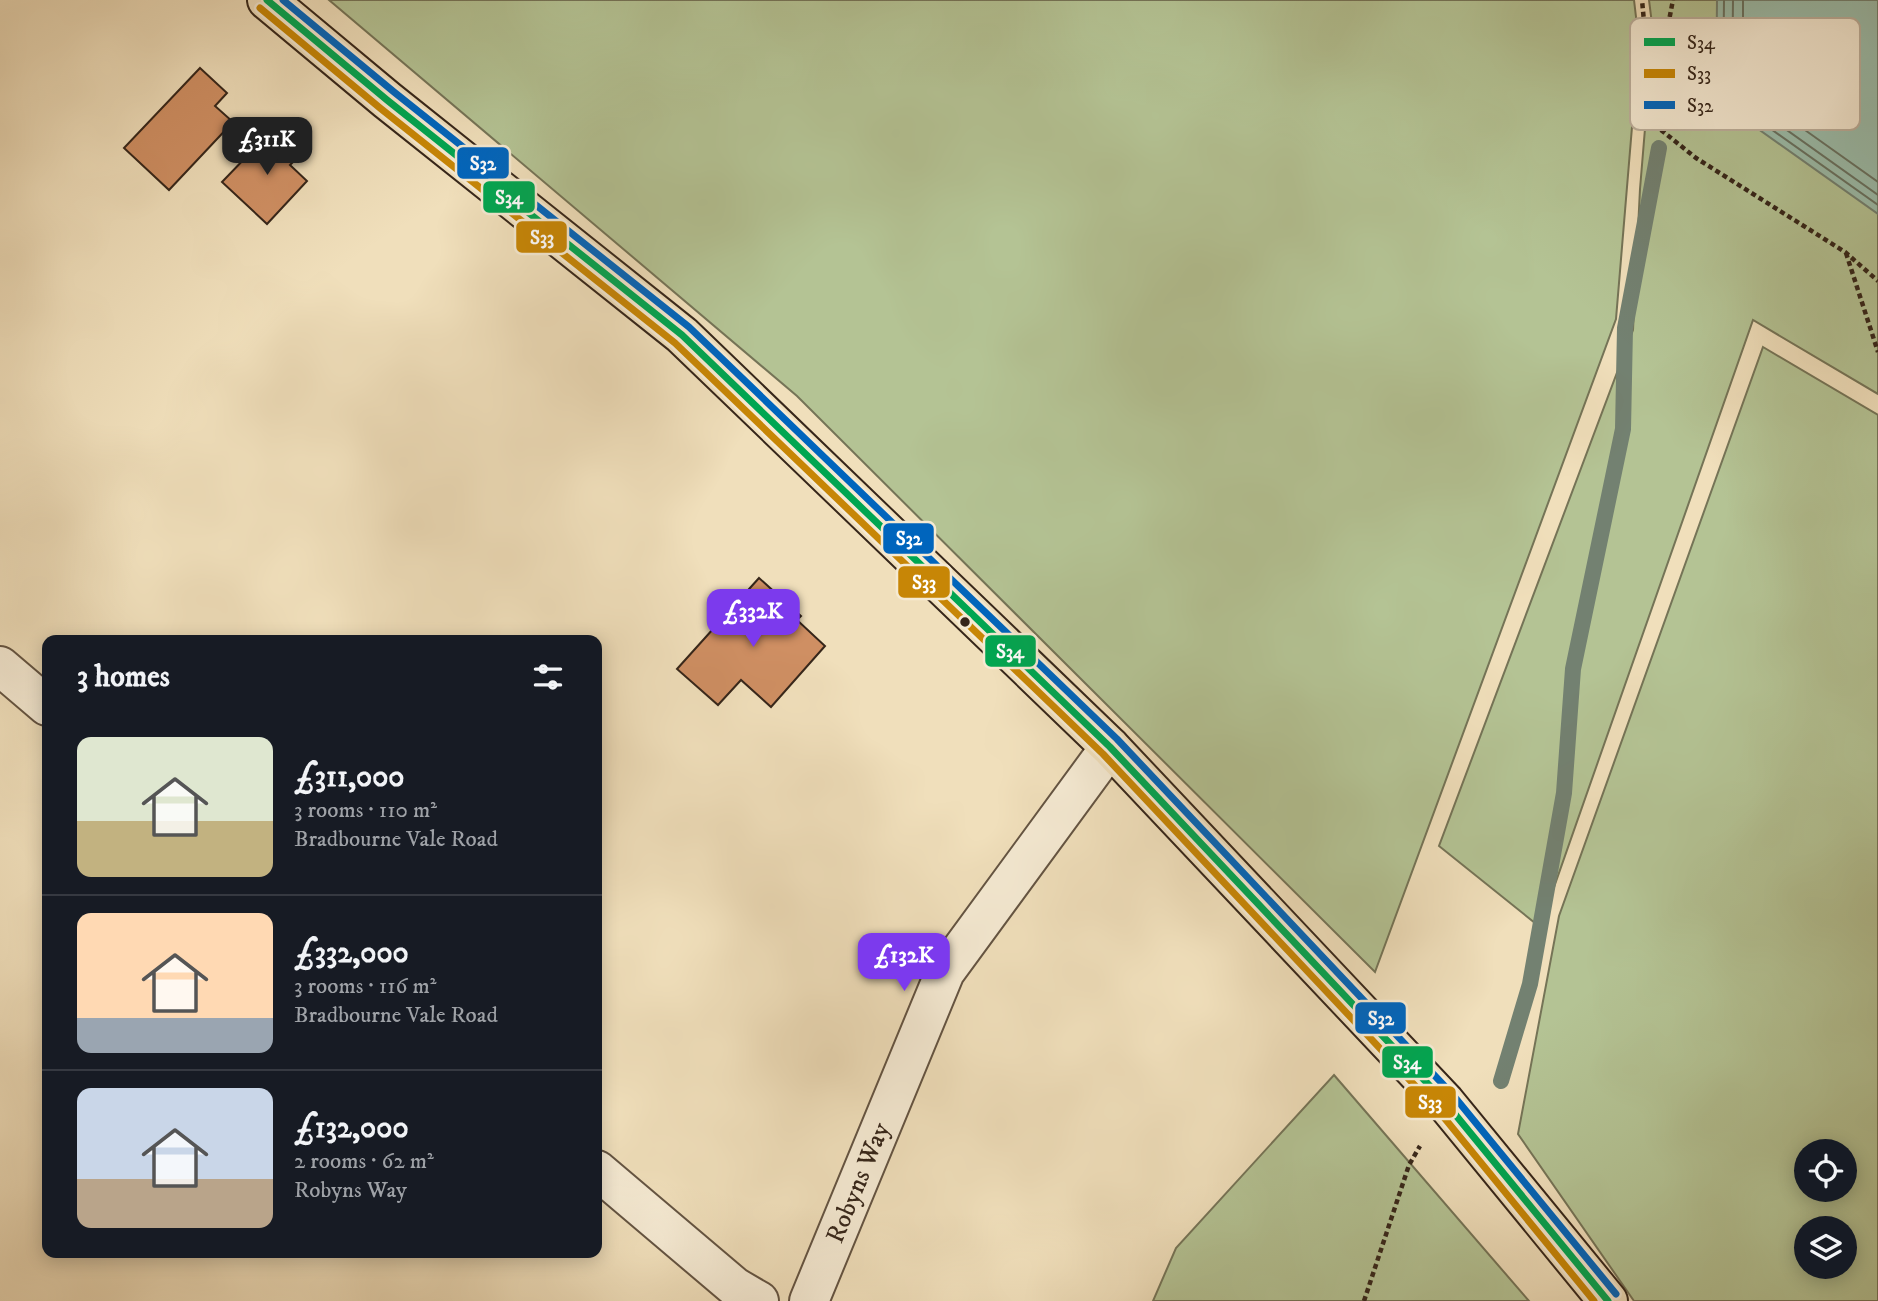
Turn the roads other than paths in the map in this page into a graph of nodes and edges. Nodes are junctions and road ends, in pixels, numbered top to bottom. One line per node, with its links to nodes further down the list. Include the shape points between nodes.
1 (267, 0): 4 (highway, via 682,335)
2 (0, 666): 3 (street)
3 (42, 701)
4 (1110, 747): 7 (street, Robyns Way, via 945,972); 8 (highway, via 1445,1102)
5 (602, 1174): 6 (street, via 735,1287)
6 (759, 1301)
7 (809, 1301)
8 (1608, 1301)

